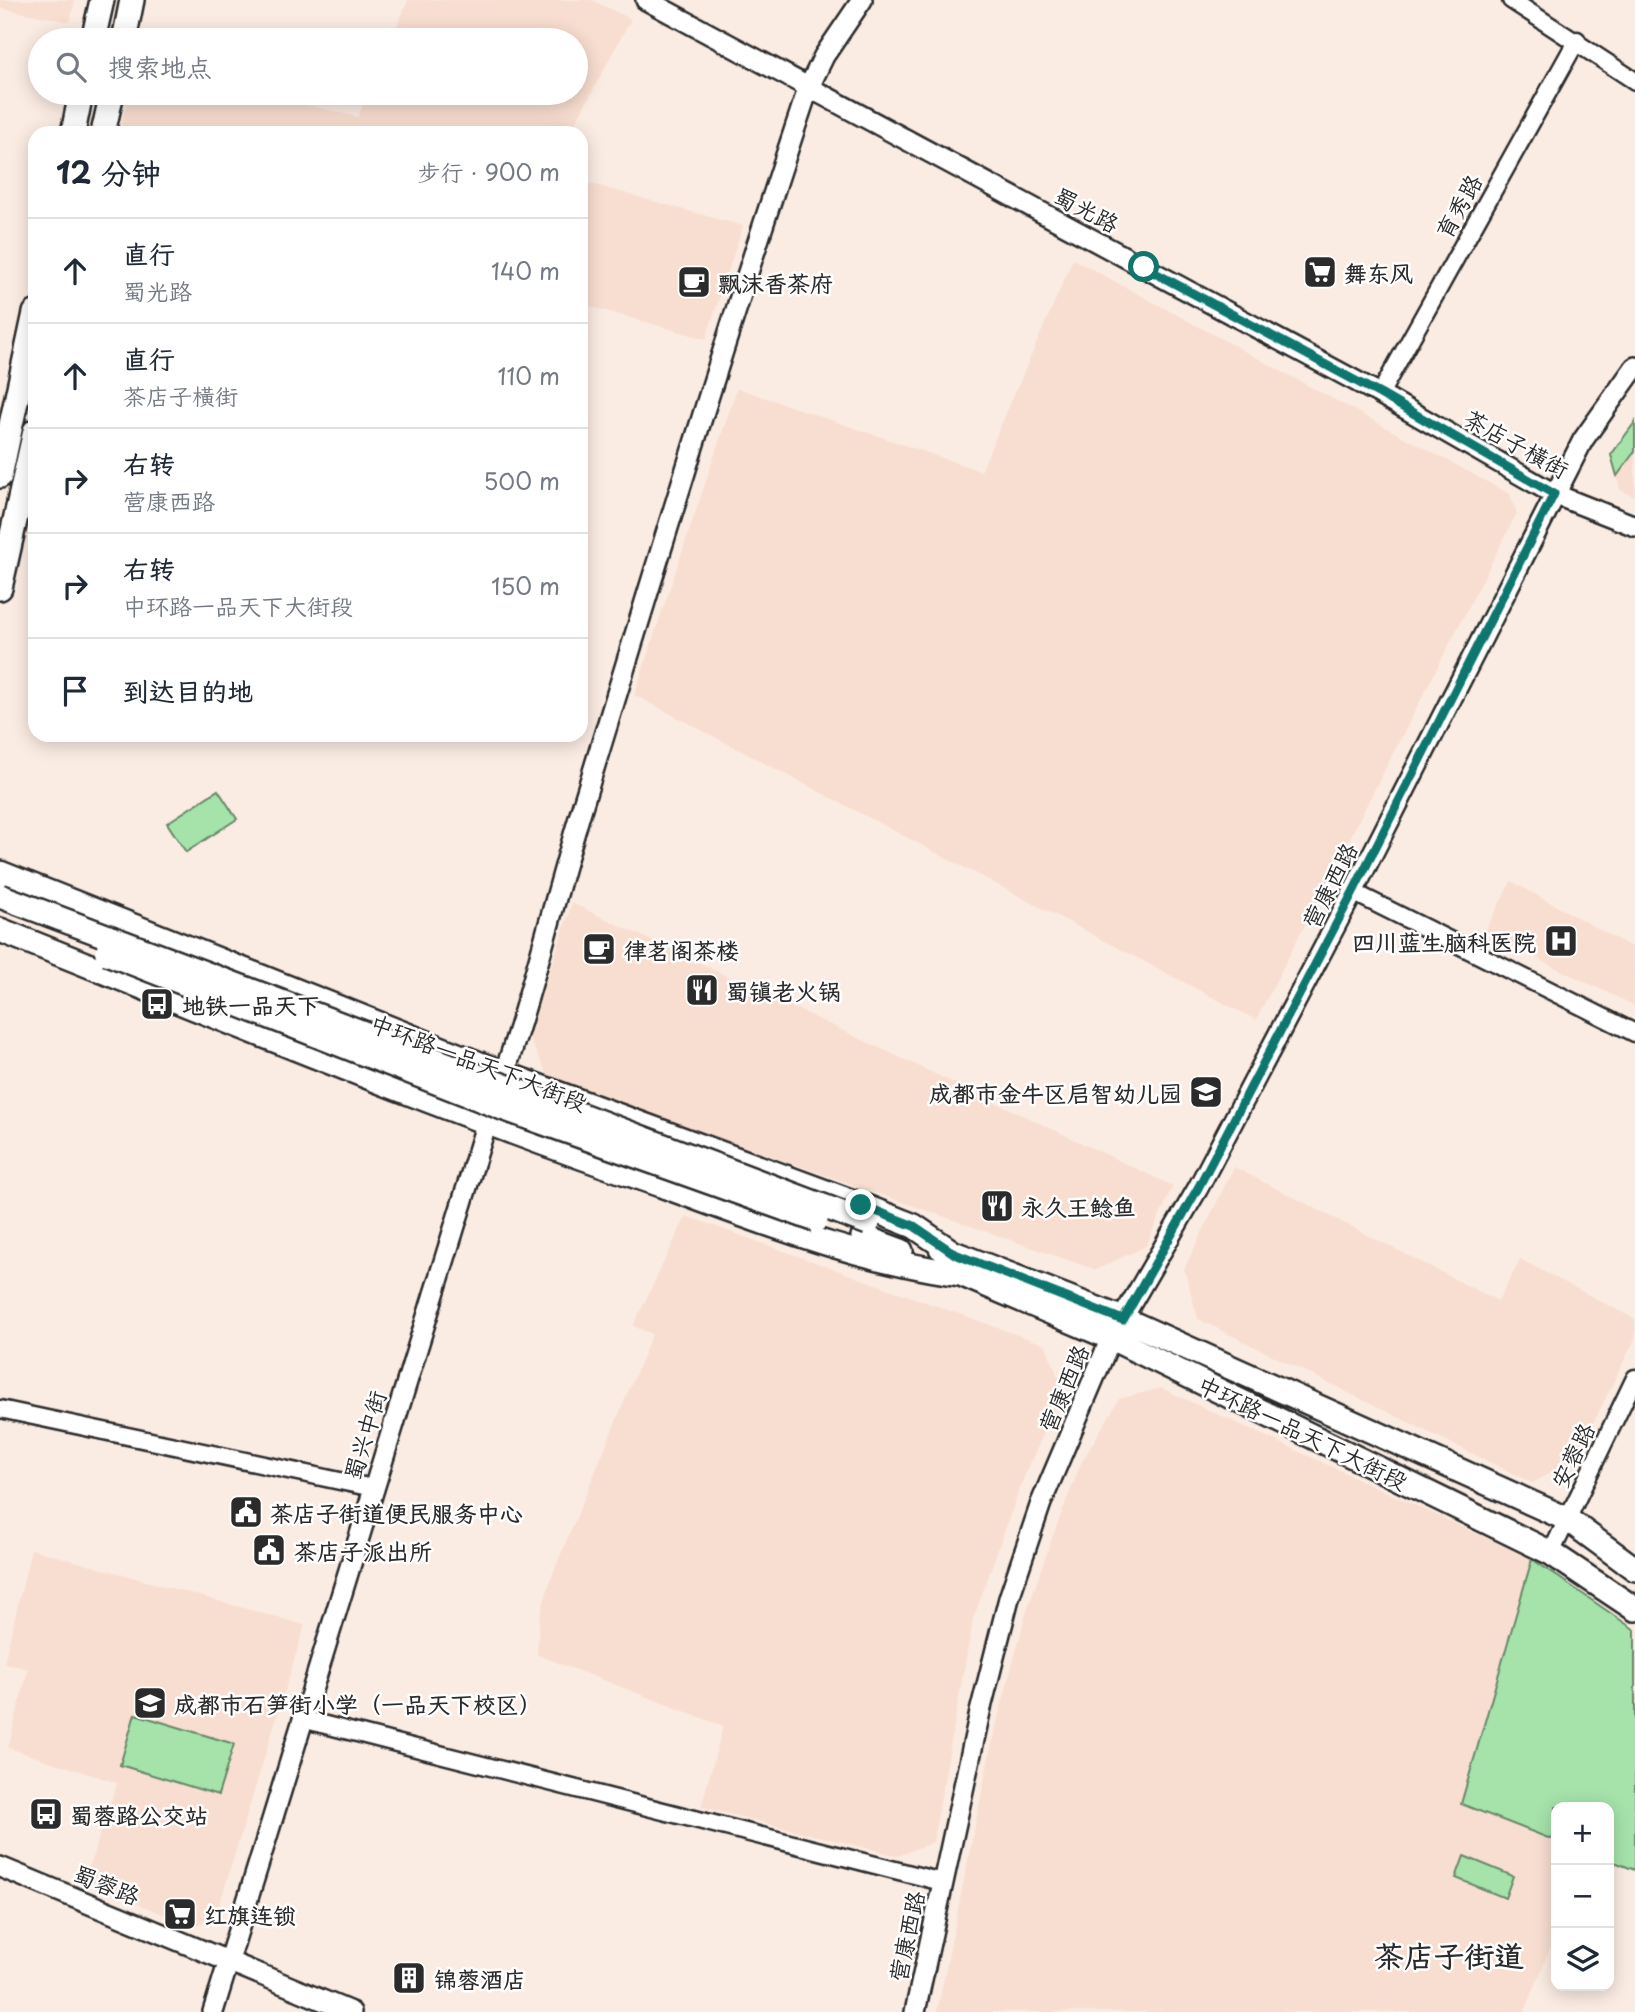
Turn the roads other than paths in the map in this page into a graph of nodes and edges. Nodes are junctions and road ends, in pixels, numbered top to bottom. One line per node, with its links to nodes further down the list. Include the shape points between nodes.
1 (102, 0): 6 (main road)
2 (132, 0): 7 (main road)
3 (646, 0): 10 (street, 蜀光路)
4 (862, 0): 10 (street, 蜀兴中街)
5 (1511, 0): 8 (street)
6 (96, 28)
7 (126, 28)
8 (1577, 40): 9 (street); 17 (street, 育秀路)
9 (1635, 80)
10 (808, 89): 17 (street, 蜀光路); 30 (street, 蜀兴中街, via 732,316)
11 (78, 105): 13 (main road)
12 (110, 105): 14 (main road)
13 (74, 126)
14 (105, 126)
15 (28, 336): 18 (main road)
16 (1635, 367): 21 (street, 营康西路, via 1583,440)
17 (1380, 394): 21 (street, 茶店子横街)
18 (8, 403): 20 (main road)
19 (28, 462): 23 (main road)
20 (0, 476)
21 (1554, 494): 22 (street, 茶店子横街); 25 (street, 营康西路)
22 (1635, 526)
23 (0, 588)
24 (0, 873): 30 (main road, 中环路一品天下大街段)
25 (1353, 892): 29 (street); 34 (street, 营康西路, via 1198,1188)
26 (0, 897): 32 (main road, bridge)
27 (0, 912): 32 (main road, bridge, via 505,1109)
28 (0, 930): 31 (main road, 中环路一品天下大街段)
29 (1635, 1033)
30 (505, 1074): 31 (street, 蜀兴中街); 33 (main road, 中环路一品天下大街段, via 914,1226)
31 (486, 1125): 33 (main road, 中环路一品天下大街段, via 842,1248 907,1267); 37 (street, 蜀兴中街)
32 (865, 1230): 33 (main road, 中环路一品天下大街段)
33 (958, 1264): 34 (main road, 中环路一品天下大街段)
34 (1117, 1329): 38 (main road, 中环路一品天下大街段); 39 (main road, 中环路一品天下大街段); 44 (street, 营康西路, via 1041,1503 1009,1598)
35 (1635, 1378): 38 (street, 安蓉路)
36 (0, 1409): 37 (street)
37 (373, 1488): 42 (street, 蜀兴中街)
38 (1567, 1519): 39 (street, 安蓉路); 40 (main road, 中环路一品天下大街段)
39 (1551, 1553): 41 (main road, 中环路一品天下大街段)
40 (1635, 1569)
41 (1635, 1609)
42 (302, 1719): 44 (street); 45 (street, 蜀兴中街)
43 (0, 1867): 45 (street, 蜀蓉路)
44 (942, 1882): 48 (street, 营康西路)
45 (229, 1961): 46 (street, 蜀兴中街); 47 (street, 蜀蓉路)
46 (212, 2012)
47 (351, 2012)
48 (915, 2012)

